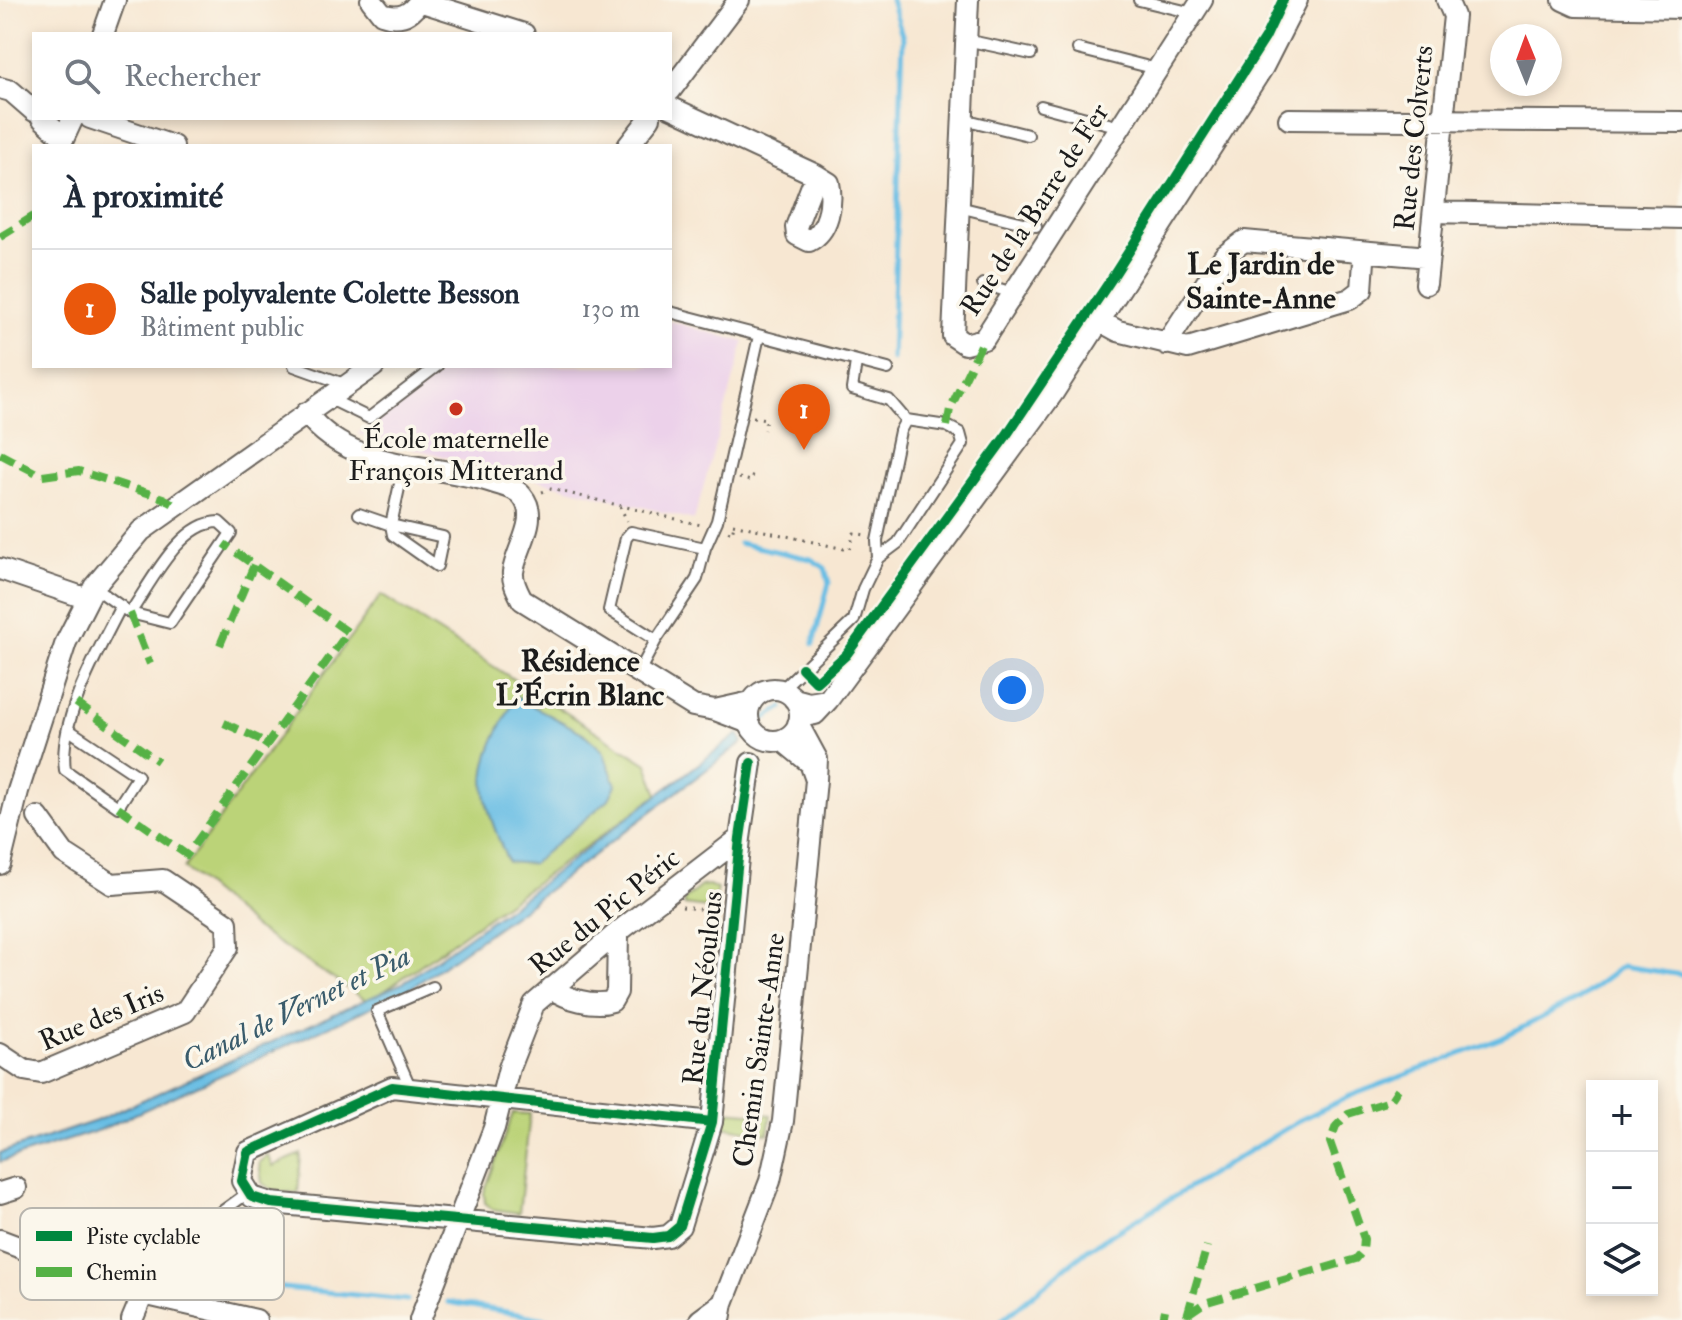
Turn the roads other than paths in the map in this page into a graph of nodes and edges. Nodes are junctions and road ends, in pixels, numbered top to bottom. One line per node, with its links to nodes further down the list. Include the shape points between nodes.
1 (115, 0): 12 (street)
2 (371, 0): 3 (street, via 382,14 400,17)
3 (420, 0): 13 (street)
4 (739, 0): 18 (street)
5 (968, 0): 14 (street, Rue de la Barre de Fer)
6 (1139, 0): 10 (lane)
7 (1297, 0): 47 (street, via 1263,67)
8 (1447, 0): 23 (street, Rue des Colverts, via 1454,16)
9 (1563, 0): 11 (street, via 1576,6)
10 (1197, 7): 17 (street, Rue de la Barre de Fer)
11 (1682, 8)
12 (104, 32)
13 (518, 32)
14 (966, 40): 16 (lane); 24 (street, Rue de la Barre de Fer)
15 (1078, 49): 17 (lane)
16 (1031, 54)
17 (1157, 69): 31 (street, Rue de la Barre de Fer)
18 (672, 84)
19 (0, 88): 22 (street)
20 (1041, 106): 31 (lane)
21 (672, 108): 36 (street)
22 (32, 109)
23 (1444, 118): 25 (street); 30 (street); 38 (street, Rue des Colverts)
24 (963, 119): 32 (lane); 37 (street, Rue de la Barre de Fer)
25 (1289, 119)
26 (44, 120): 33 (street)
27 (72, 120): 33 (street)
28 (96, 120): 34 (street)
29 (648, 120): 35 (street)
30 (1682, 122)
31 (1120, 127): 45 (street, Rue de la Barre de Fer)
32 (1028, 135)
33 (62, 142)
34 (167, 144)
35 (630, 144)
36 (816, 175)
37 (959, 207): 40 (lane); 45 (street, Rue de la Barre de Fer, via 953,336 965,344 984,339)
38 (1434, 212): 39 (street); 42 (street, Rue des Colverts)
39 (1682, 218)
40 (1036, 226)
41 (1359, 252): 42 (street); 49 (street, via 1244,241 1224,256); 49 (street, via 1364,261 1362,290 1350,299 1188,348)
42 (1429, 257): 44 (street, Rue des Colverts)
43 (983, 284): 45 (lane)
44 (1426, 284)
45 (1013, 293)
46 (672, 313): 48 (lane)
47 (1098, 320): 49 (street); 70 (street, via 1053,393 828,700 815,714)
48 (759, 336): 50 (lane); 62 (lane, via 716,524)
49 (1166, 344)
50 (856, 362): 54 (lane); 58 (lane, via 852,389 889,400)
51 (300, 368): 55 (lane)
52 (371, 368): 55 (street)
53 (434, 368): 56 (lane, via 369,418)
54 (888, 369)
55 (349, 385): 56 (street)
56 (330, 399): 57 (street)
57 (306, 413): 59 (street, via 323,435); 65 (street, via 141,531)
58 (906, 420): 63 (lane, via 878,537); 63 (lane, via 947,426 960,433 963,444 898,543)
59 (404, 465): 61 (lane); 68 (street, via 469,474 524,497 527,528 513,573 522,600)
60 (359, 514): 61 (lane)
61 (391, 525): 61 (lane, via 443,537 437,566 393,535)
62 (705, 548): 67 (lane, via 697,579); 67 (lane, via 631,532 626,538 609,610)
63 (878, 558): 70 (lane, via 854,620)
64 (0, 569): 65 (street)
65 (90, 593): 66 (lane); 75 (street, via 66,642)
66 (126, 610): 66 (lane, via 170,623 231,533 219,522 203,522 187,532); 72 (lane, via 90,667)
67 (656, 640): 68 (lane)
68 (639, 672): 71 (street, via 693,706)
69 (751, 702): 70 (street, via 764,691); 71 (street); 73 (street, Rue du Néoulous)
70 (793, 708): 73 (street); 74 (street, Chemin Sainte-Anne, via 817,759)
71 (715, 710): 73 (street)
72 (69, 730): 72 (lane, via 65,770 118,807 138,776)
73 (764, 734): 74 (street, via 810,763); 76 (street, Rue du Néoulous, via 751,763)
74 (816, 780): 94 (street, Chemin Sainte-Anne, via 783,1121 770,1181)
75 (28, 804): 78 (street, via 12,818); 83 (street, Rue des Iris, via 64,853 112,884 163,880 227,923 228,947 185,1012 41,1073 24,1070)
76 (740, 838): 77 (street, Rue du Pic Péric); 79 (street, Rue du Néoulous)
77 (717, 855): 79 (street); 80 (street, Rue du Pic Péric)
78 (1, 860)
79 (737, 877): 86 (street, Rue du Néoulous)
80 (618, 932): 82 (street, Rue du Pic Péric); 82 (street, via 617,992 612,1001 561,996)
81 (433, 987): 84 (lane, via 377,1011)
82 (551, 988): 85 (street, Rue du Pic Péric, via 534,1004)
83 (0, 1054)
84 (411, 1089): 85 (street); 87 (street, via 383,1089 248,1152 242,1181)
85 (501, 1100): 86 (street); 89 (street, Rue du Pic Péric)
86 (712, 1122): 89 (street, Rue du Néoulous, via 680,1226 668,1236)
87 (249, 1192): 88 (lane); 89 (street, Rue du Néoulous, via 271,1203)
88 (227, 1208)
89 (458, 1222): 97 (street, Rue du Pic Péric)
90 (0, 1240): 91 (street)
91 (20, 1248)
92 (140, 1300): 95 (street)
93 (169, 1300): 96 (street)
94 (722, 1312): 98 (street)
95 (132, 1320)
96 (256, 1320)
97 (420, 1320)
98 (700, 1320)

